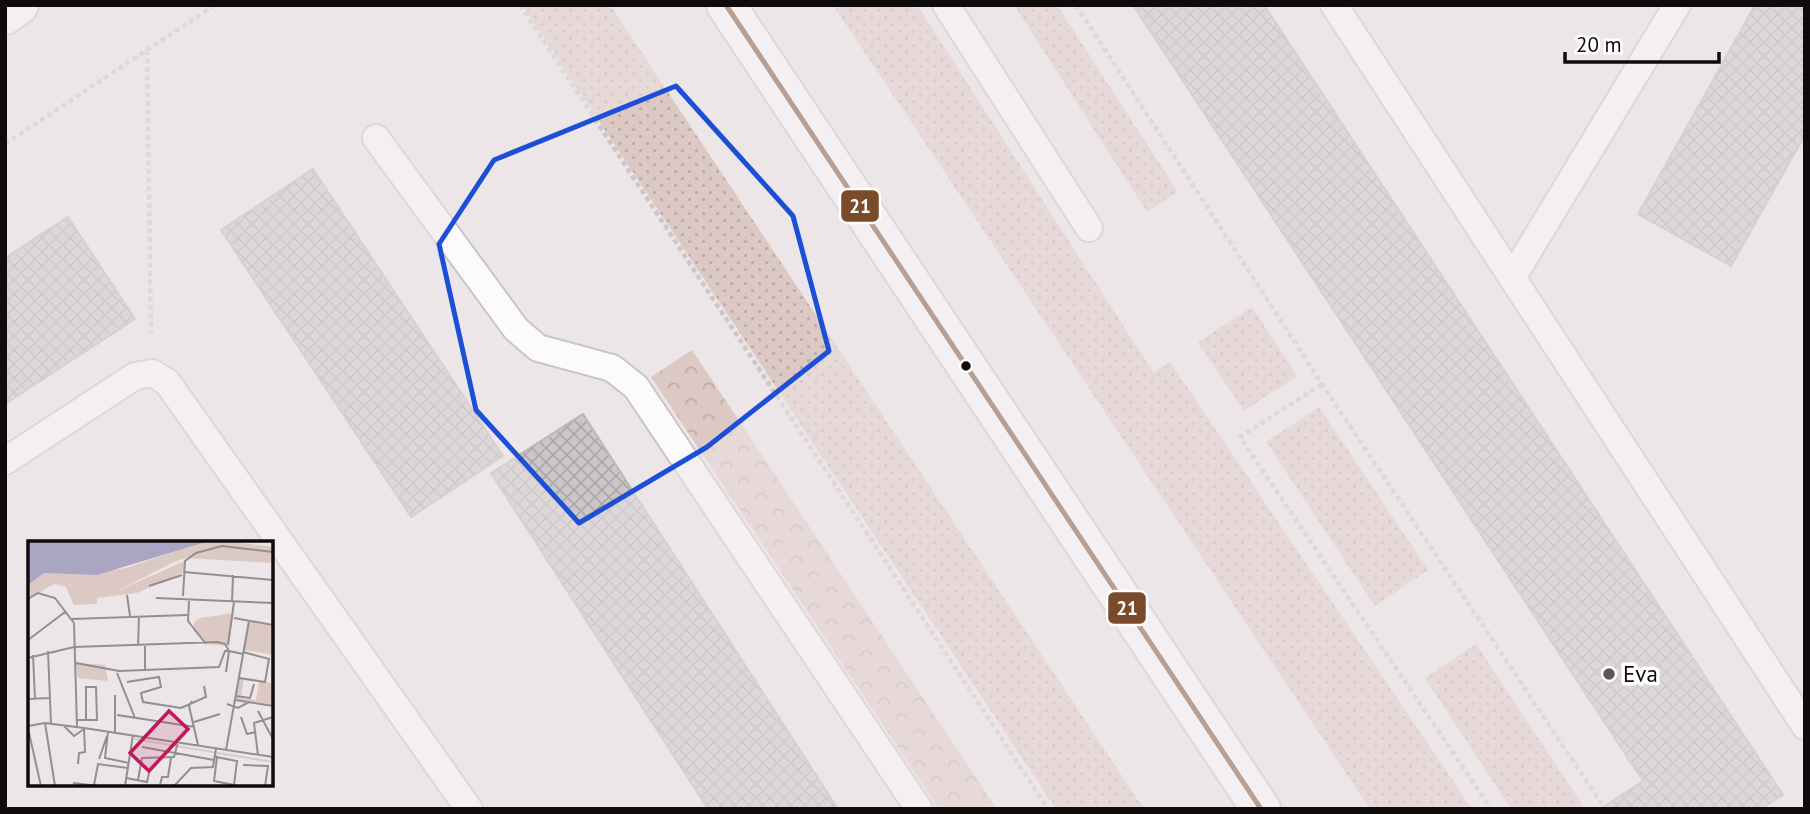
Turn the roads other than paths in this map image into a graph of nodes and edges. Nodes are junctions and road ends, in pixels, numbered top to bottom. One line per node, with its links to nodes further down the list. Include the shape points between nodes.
1 (19, 5): 6 (main road)
2 (726, 5): 14 (main road)
3 (946, 5): 8 (lane)
4 (1334, 5): 9 (lane)
5 (1677, 5): 9 (lane)
6 (5, 15)
7 (376, 138): 13 (lane, via 516,329 538,348 612,368 636,387)
8 (1089, 228)
9 (1512, 278): 11 (lane)
10 (5, 461): 12 (lane, via 135,376 152,373 167,382)
11 (1803, 718)
12 (469, 809)
13 (919, 809)
14 (1261, 809)

